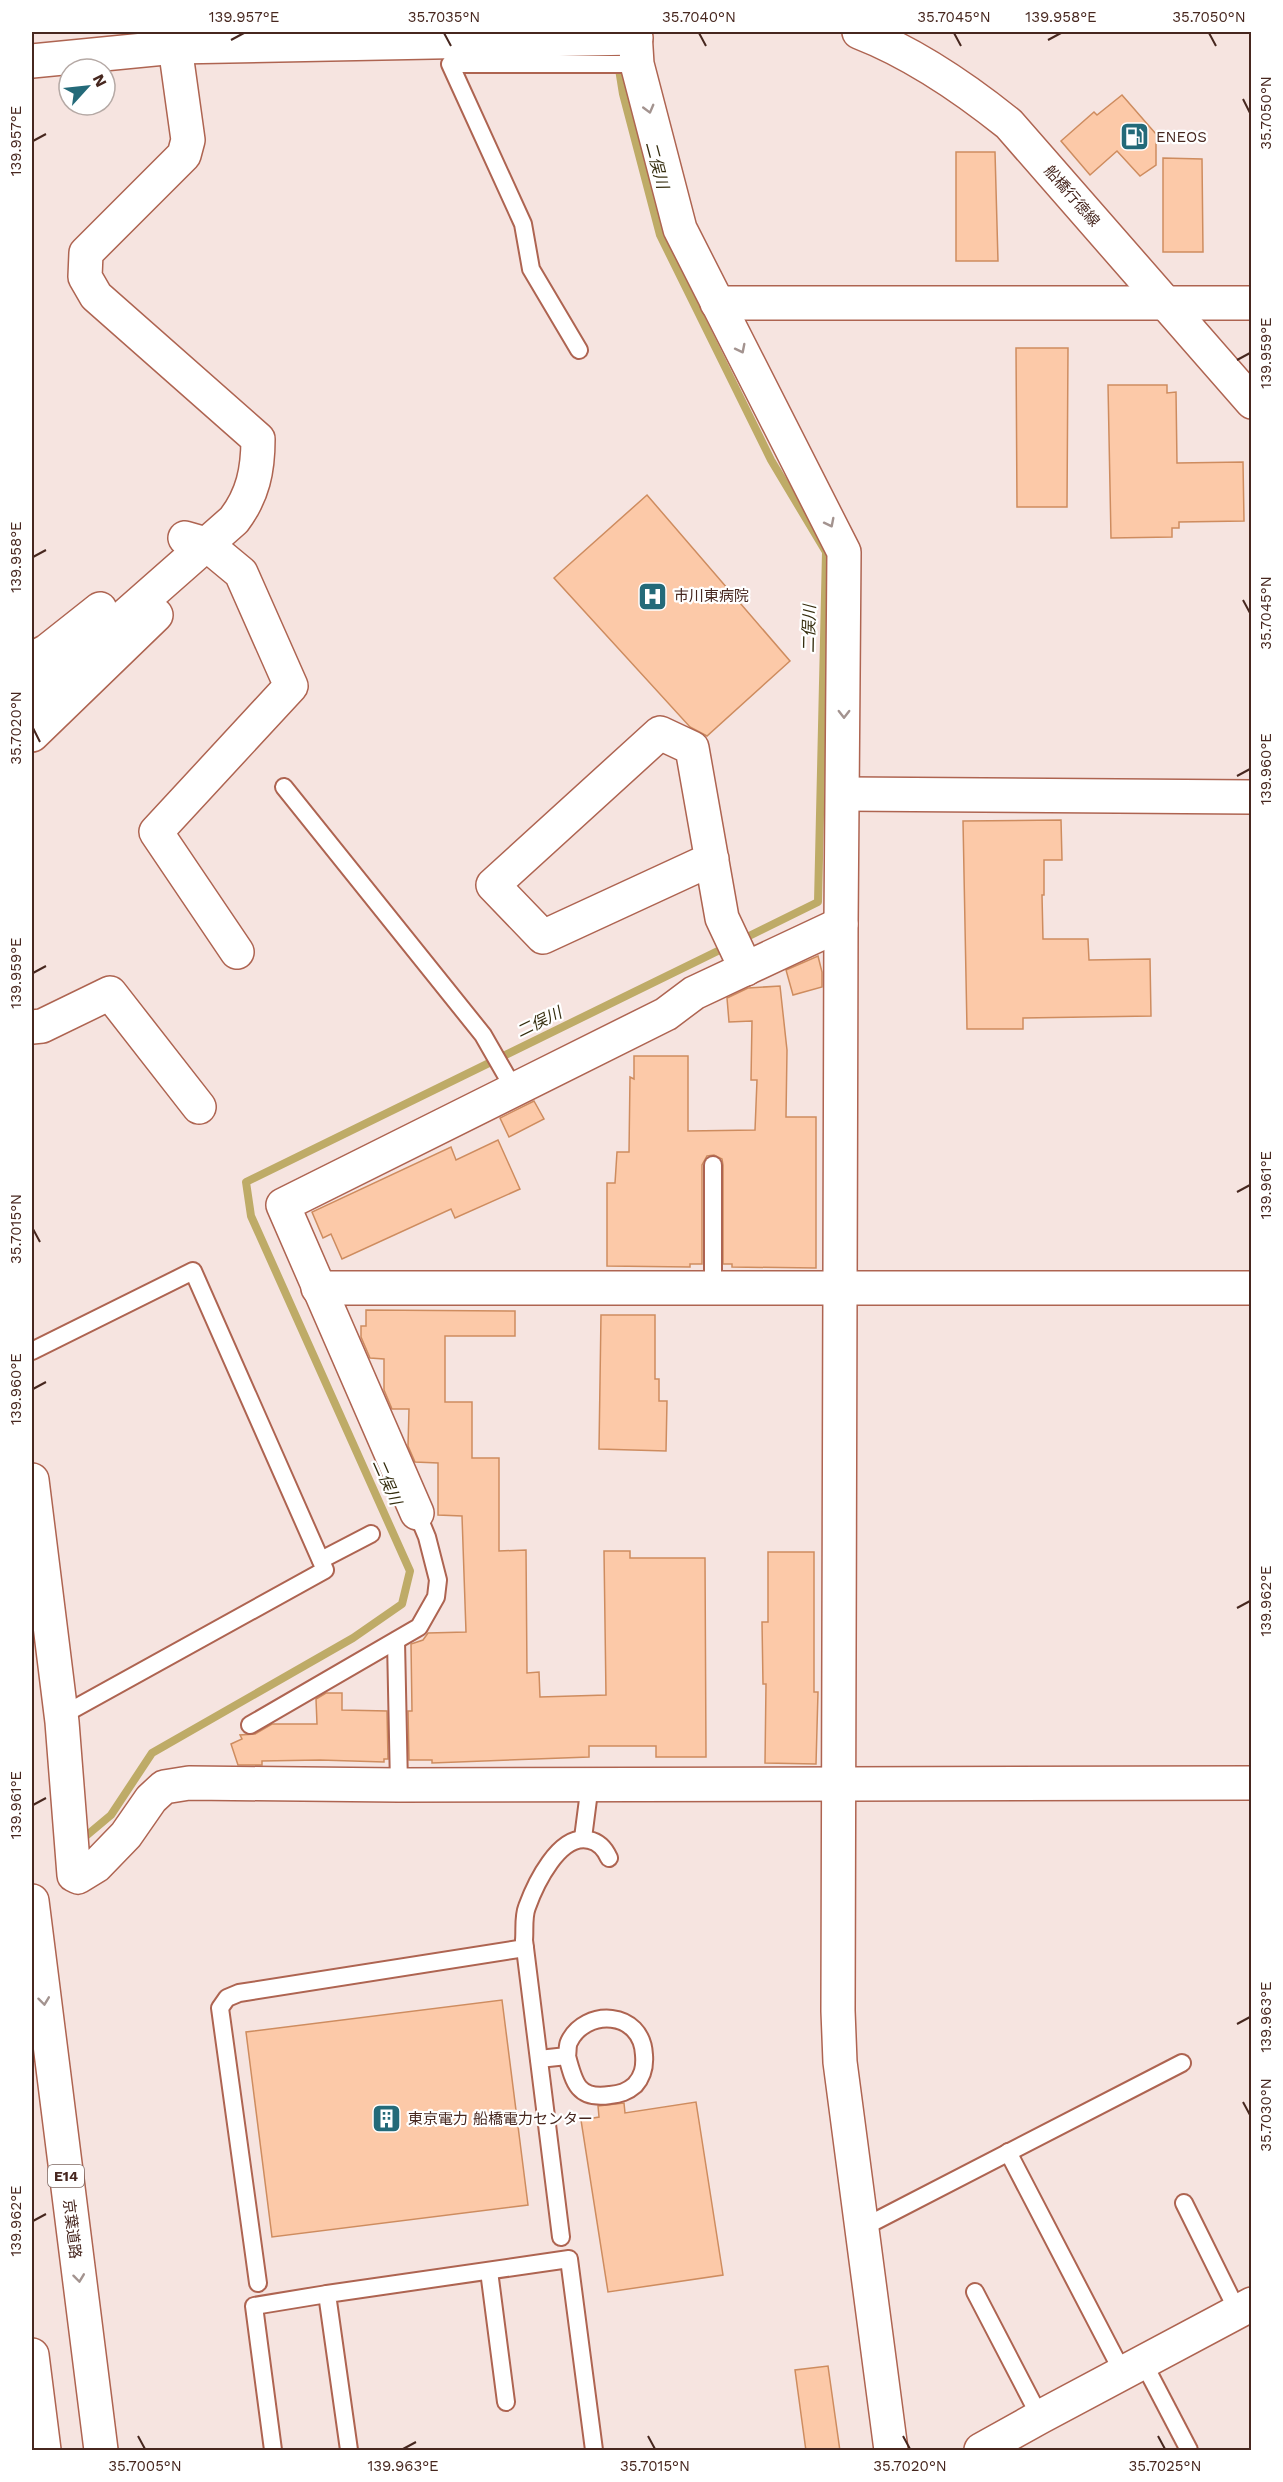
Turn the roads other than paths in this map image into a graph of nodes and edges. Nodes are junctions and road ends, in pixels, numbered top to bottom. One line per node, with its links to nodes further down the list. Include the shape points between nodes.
1 (859, 32): 7 (main road, 船橋行徳線, via 901,51 1009,124)
2 (174, 39): 3 (main road); 4 (main road); 10 (main road, via 188,140 184,155 86,253 85,277 96,296 258,440 258,466 247,503)
3 (636, 44): 5 (main road, one-way to 5, via 680,229); 8 (lane, via 450,64 523,224 531,269)
4 (32, 61)
5 (717, 303): 7 (main road); 15 (main road, one-way to 15, via 844,552)
6 (1251, 303): 7 (main road)
7 (1167, 304): 9 (main road, 船橋行徳線)
8 (579, 350)
9 (1251, 402)
10 (206, 544): 11 (main road, via 183,538 82,624); 12 (main road); 13 (main road, via 204,569); 19 (main road, via 241,573 291,686 156,832)
11 (32, 659)
12 (32, 698)
13 (32, 735)
14 (284, 787): 22 (lane, via 483,1035)
15 (844, 794): 16 (main road); 18 (main road)
16 (1251, 797)
17 (712, 859): 17 (main road, via 692,748 660,733 493,885 543,937); 20 (main road, via 722,918)
18 (841, 924): 20 (main road); 27 (main road)
19 (237, 952)
20 (746, 969): 22 (main road, via 694,993 666,1014)
21 (32, 1028): 23 (main road, via 110,993)
22 (514, 1089): 25 (main road, via 283,1205)
23 (199, 1107)
24 (713, 1164): 26 (lane)
25 (318, 1288): 26 (main road); 31 (main road)
26 (713, 1288): 27 (main road)
27 (841, 1288): 28 (main road); 37 (main road)
28 (1251, 1288)
29 (32, 1351): 33 (lane, via 193,1271)
30 (32, 1480): 35 (main road)
31 (417, 1513): 34 (lane, via 437,1569 436,1597 419,1627)
32 (372, 1534): 33 (lane)
33 (321, 1560): 35 (lane, via 325,1570)
34 (396, 1641): 36 (lane); 40 (lane)
35 (61, 1716): 40 (main road, via 74,1875 78,1876 96,1866 164,1788 189,1783)
36 (250, 1725)
37 (838, 1783): 38 (main road); 39 (main road); 50 (main road, via 840,2052)
38 (1251, 1783)
39 (590, 1784): 40 (main road); 41 (lane)
40 (399, 1785)
41 (583, 1839): 42 (lane, via 593,1840); 44 (lane, via 566,1845 547,1867 526,1910)
42 (609, 1858)
43 (32, 1901): 62 (main road, 京葉道路 / E14, one-way to 62)
44 (525, 1948): 46 (lane); 53 (lane, via 227,1998 220,2008)
45 (567, 2056): 45 (lane, via 569,2042 588,2024 619,2018 641,2037 645,2068 630,2089 589,2096 572,2077); 46 (lane)
46 (539, 2059): 51 (lane)
47 (1182, 2063): 48 (lane)
48 (1008, 2152): 50 (lane); 58 (lane)
49 (1184, 2203): 56 (lane)
50 (862, 2228): 66 (main road)
51 (561, 2237)
52 (489, 2271): 55 (lane); 59 (lane); 65 (lane, via 569,2259)
53 (258, 2283)
54 (975, 2292): 60 (lane)
55 (327, 2294): 63 (lane, via 254,2306); 64 (lane)
56 (1245, 2308): 58 (main road)
57 (32, 2355): 61 (main road)
58 (1133, 2367): 60 (main road); 68 (lane)
59 (506, 2402)
60 (1040, 2417): 67 (main road)
61 (44, 2451)
62 (100, 2451)
63 (273, 2451)
64 (349, 2451)
65 (594, 2451)
66 (891, 2451)
67 (981, 2451)
68 (1189, 2451)

